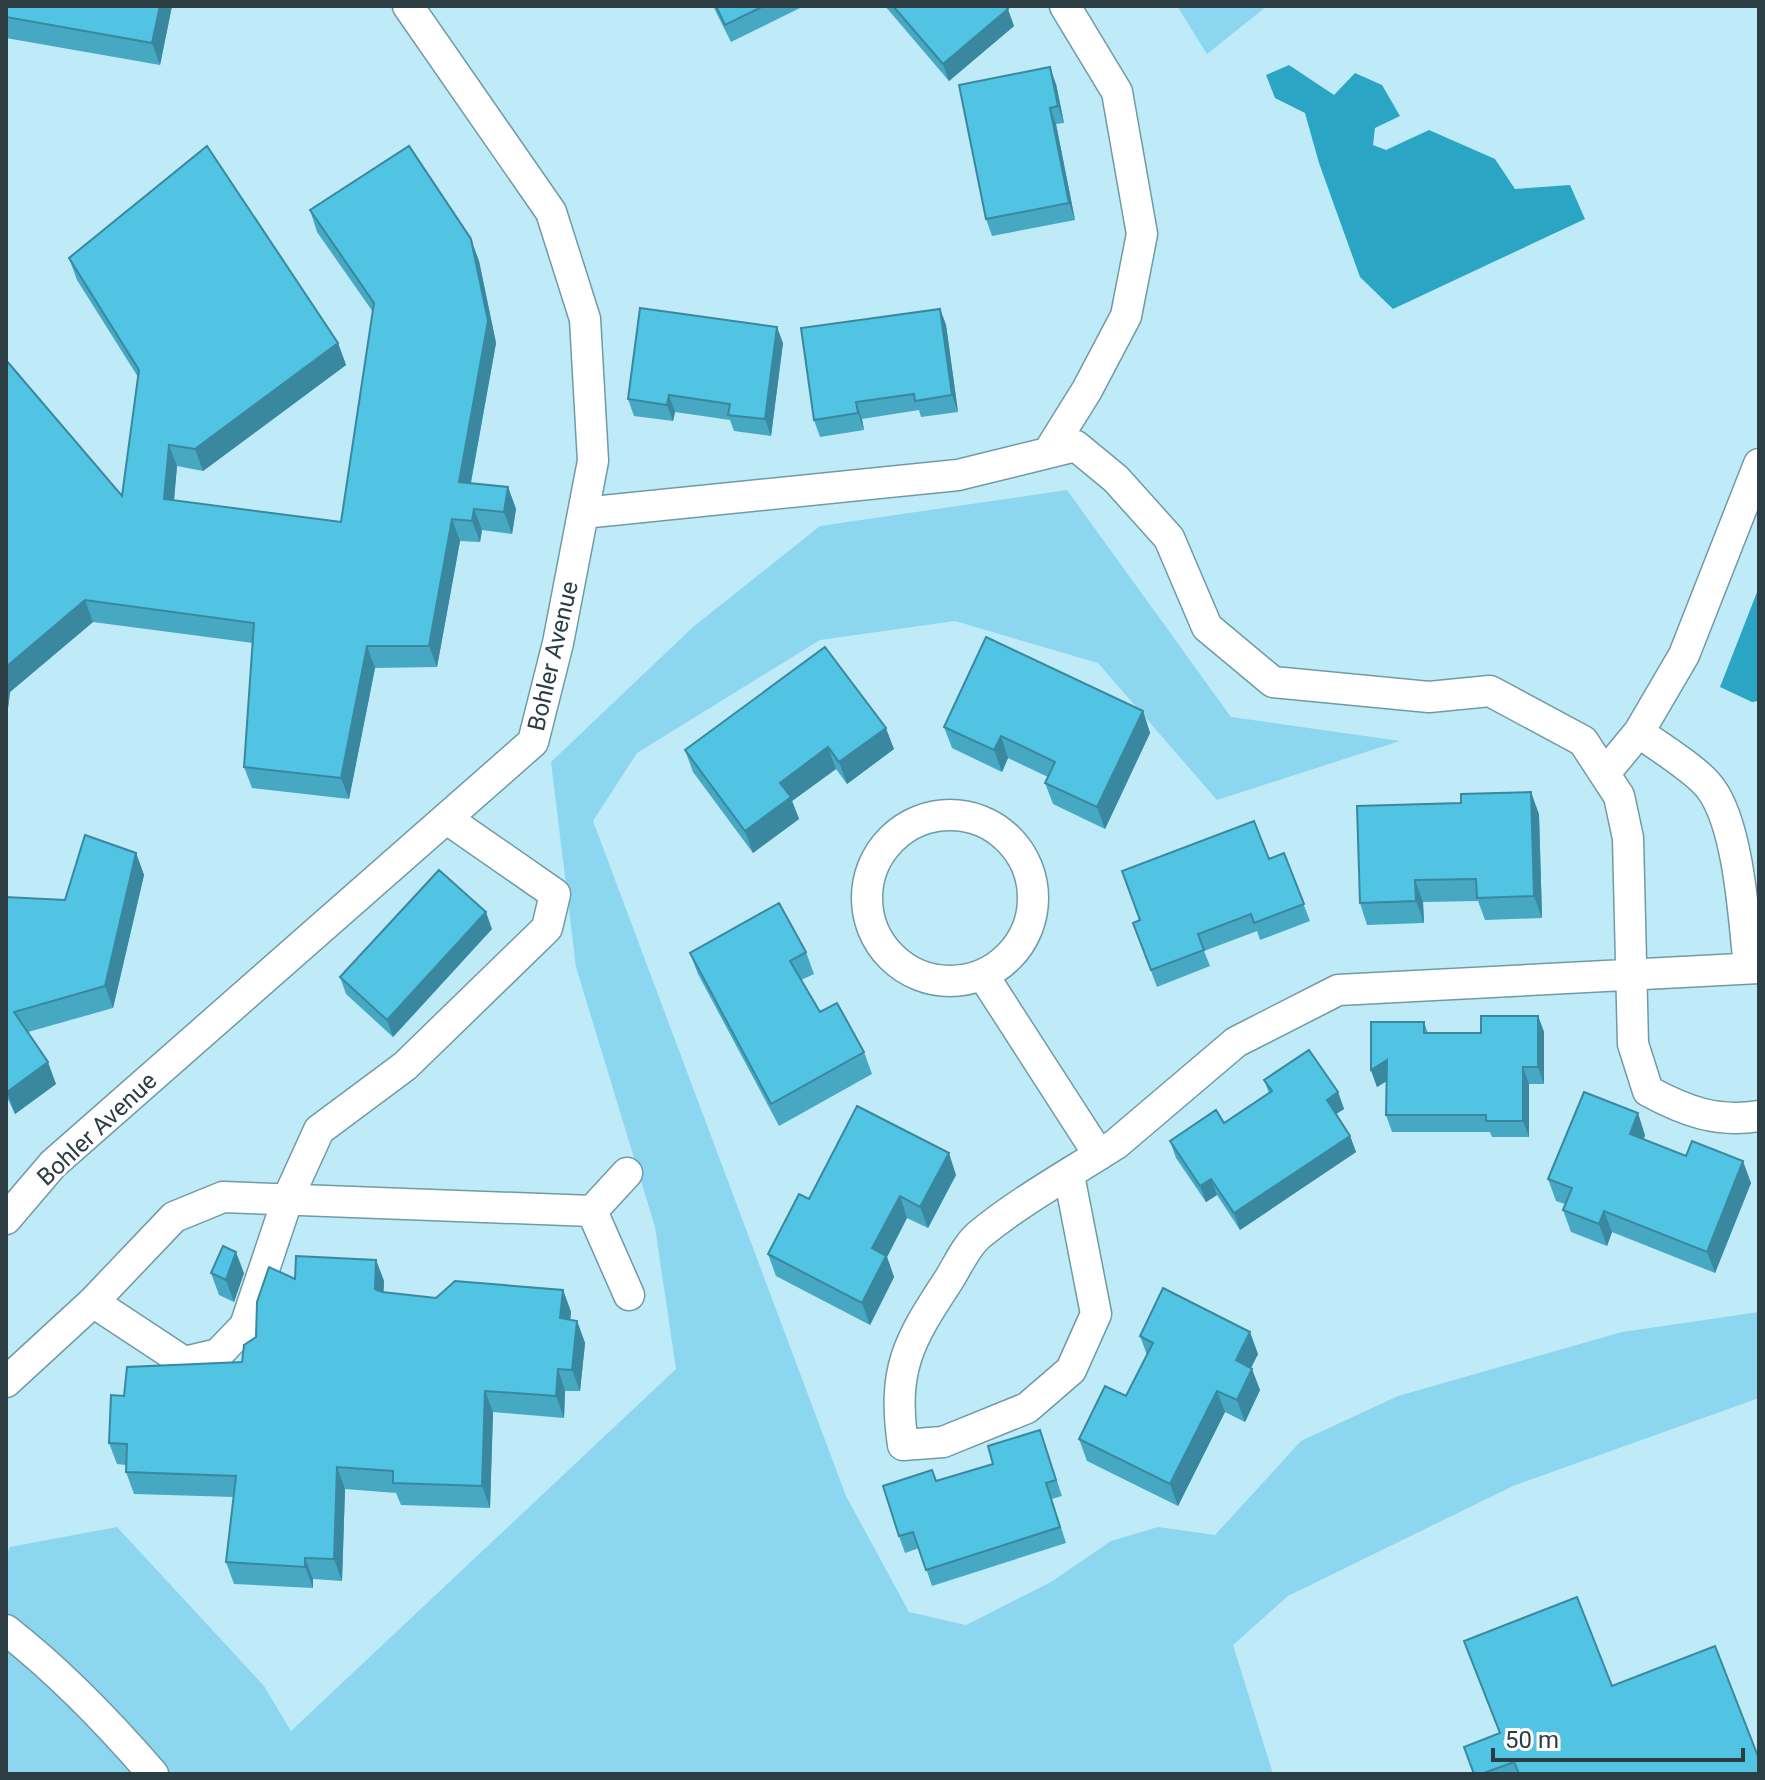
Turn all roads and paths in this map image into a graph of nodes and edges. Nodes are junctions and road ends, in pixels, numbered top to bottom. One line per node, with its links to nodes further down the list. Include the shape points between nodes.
1 (408, 6): 5 (street, Bohler Avenue, via 551,212 585,319 593,461)
2 (1065, 6): 3 (street, via 1117,92 1142,234 1126,316)
3 (1049, 451): 5 (street, via 958,475); 7 (street, via 1076,446 1116,479 1169,538 1207,627 1273,682 1429,697 1490,691 1583,741)
4 (1759, 464): 6 (street, via 1684,655)
5 (583, 513): 8 (street, Bohler Avenue, via 533,742)
6 (1639, 732): 7 (street); 9 (street, via 1710,787 1722,810)
7 (1605, 773): 11 (street, via 1619,796 1628,838)
8 (447, 819): 16 (street, via 555,894 547,928 405,1066 319,1130); 18 (street, Bohler Avenue, via 53,1164)
9 (1754, 968): 11 (street)
10 (983, 975): 10 (street, via 1006,961 1023,939 1033,913 1033,886 1025,860 1009,838 960,815 907,826 886,844 872,868 866,895 883,948 903,967 928,978 956,981); 13 (street)
11 (1632, 977): 12 (street, via 1633,1044 1648,1091 1686,1112 1736,1120); 13 (street, via 1338,990 1236,1042)
12 (1759, 1116)
13 (1099, 1155): 15 (street)
14 (627, 1173): 17 (street)
15 (1069, 1175): 15 (street, via 976,1237 910,1339 897,1403 903,1445 943,1442 1027,1408 1071,1370 1096,1314)
16 (288, 1198): 17 (street); 20 (street, via 223,1197 174,1217); 20 (street, via 245,1326 218,1354 184,1362)
17 (592, 1211): 19 (street)
18 (6, 1219)
19 (629, 1295)
20 (93, 1302): 21 (street)
21 (6, 1382)
22 (6, 1630): 23 (street, via 114,1729)
23 (153, 1774)

